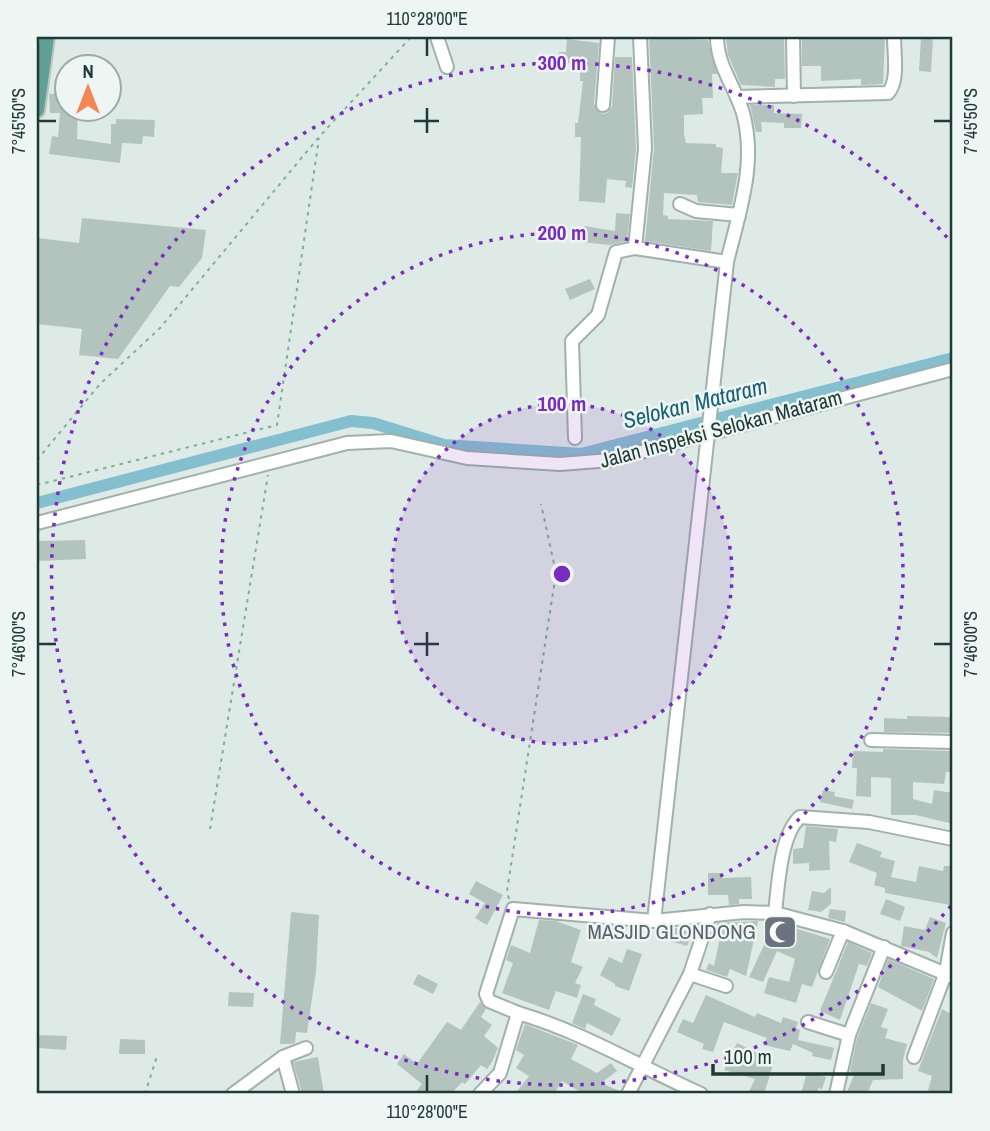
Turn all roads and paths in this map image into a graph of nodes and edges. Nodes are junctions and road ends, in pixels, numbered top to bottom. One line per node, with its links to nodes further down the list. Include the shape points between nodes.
1 (47, 37): 13 (main road)
2 (411, 37): 14 (path)
3 (438, 37): 9 (street)
4 (608, 37): 12 (street)
5 (640, 37): 17 (street, via 645,148)
6 (717, 37): 11 (street, via 720,62)
7 (793, 37): 10 (street)
8 (894, 37): 10 (street, via 894,73 888,93)
9 (447, 67)
10 (794, 96): 11 (street)
11 (737, 97): 16 (street, via 750,154)
12 (603, 105)
13 (37, 110)
14 (319, 137): 22 (path, via 160,328 100,384); 24 (path, via 277,425)
15 (680, 204): 16 (street, via 696,211)
16 (739, 215): 18 (street)
17 (635, 248): 18 (street); 21 (street, via 616,252 598,315 572,341)
18 (727, 262): 20 (street)
19 (953, 369): 20 (street, Jalan Inspeksi Selokan Mataram)
20 (708, 429): 23 (street, Jalan Inspeksi Selokan Mataram, via 591,463 547,464 436,453 402,444 347,443); 34 (street)
21 (575, 438)
22 (37, 460)
23 (270, 460): 26 (street, Jalan Inspeksi Selokan Mataram); 29 (path)
24 (37, 485)
25 (541, 504): 31 (path, via 556,573 507,891)
26 (37, 523)
27 (871, 740): 28 (street)
28 (953, 741)
29 (210, 829)
30 (953, 839): 32 (street, via 869,822 800,817 792,826 779,871)
31 (513, 909): 34 (street); 42 (street, via 486,994 489,1001)
32 (775, 913): 33 (street); 35 (street)
33 (710, 914): 34 (street); 39 (street)
34 (654, 921)
35 (844, 931): 37 (street); 38 (street)
36 (953, 933): 40 (street)
37 (884, 947): 40 (street); 44 (street)
38 (826, 972)
39 (690, 974): 41 (street); 49 (street)
40 (950, 975): 48 (street)
41 (726, 986)
42 (518, 1013): 49 (street); 56 (street, via 500,1073)
43 (808, 1022): 44 (street)
44 (849, 1035): 59 (street)
45 (306, 1048): 47 (street)
46 (156, 1056): 52 (path)
47 (283, 1057): 50 (street); 55 (street)
48 (914, 1057)
49 (642, 1064): 51 (street); 57 (street)
50 (254, 1080): 53 (street); 54 (street)
51 (678, 1090): 58 (street)
52 (145, 1094)
53 (233, 1094)
54 (255, 1094)
55 (293, 1094)
56 (480, 1094)
57 (628, 1094)
58 (701, 1094)
59 (836, 1094)

